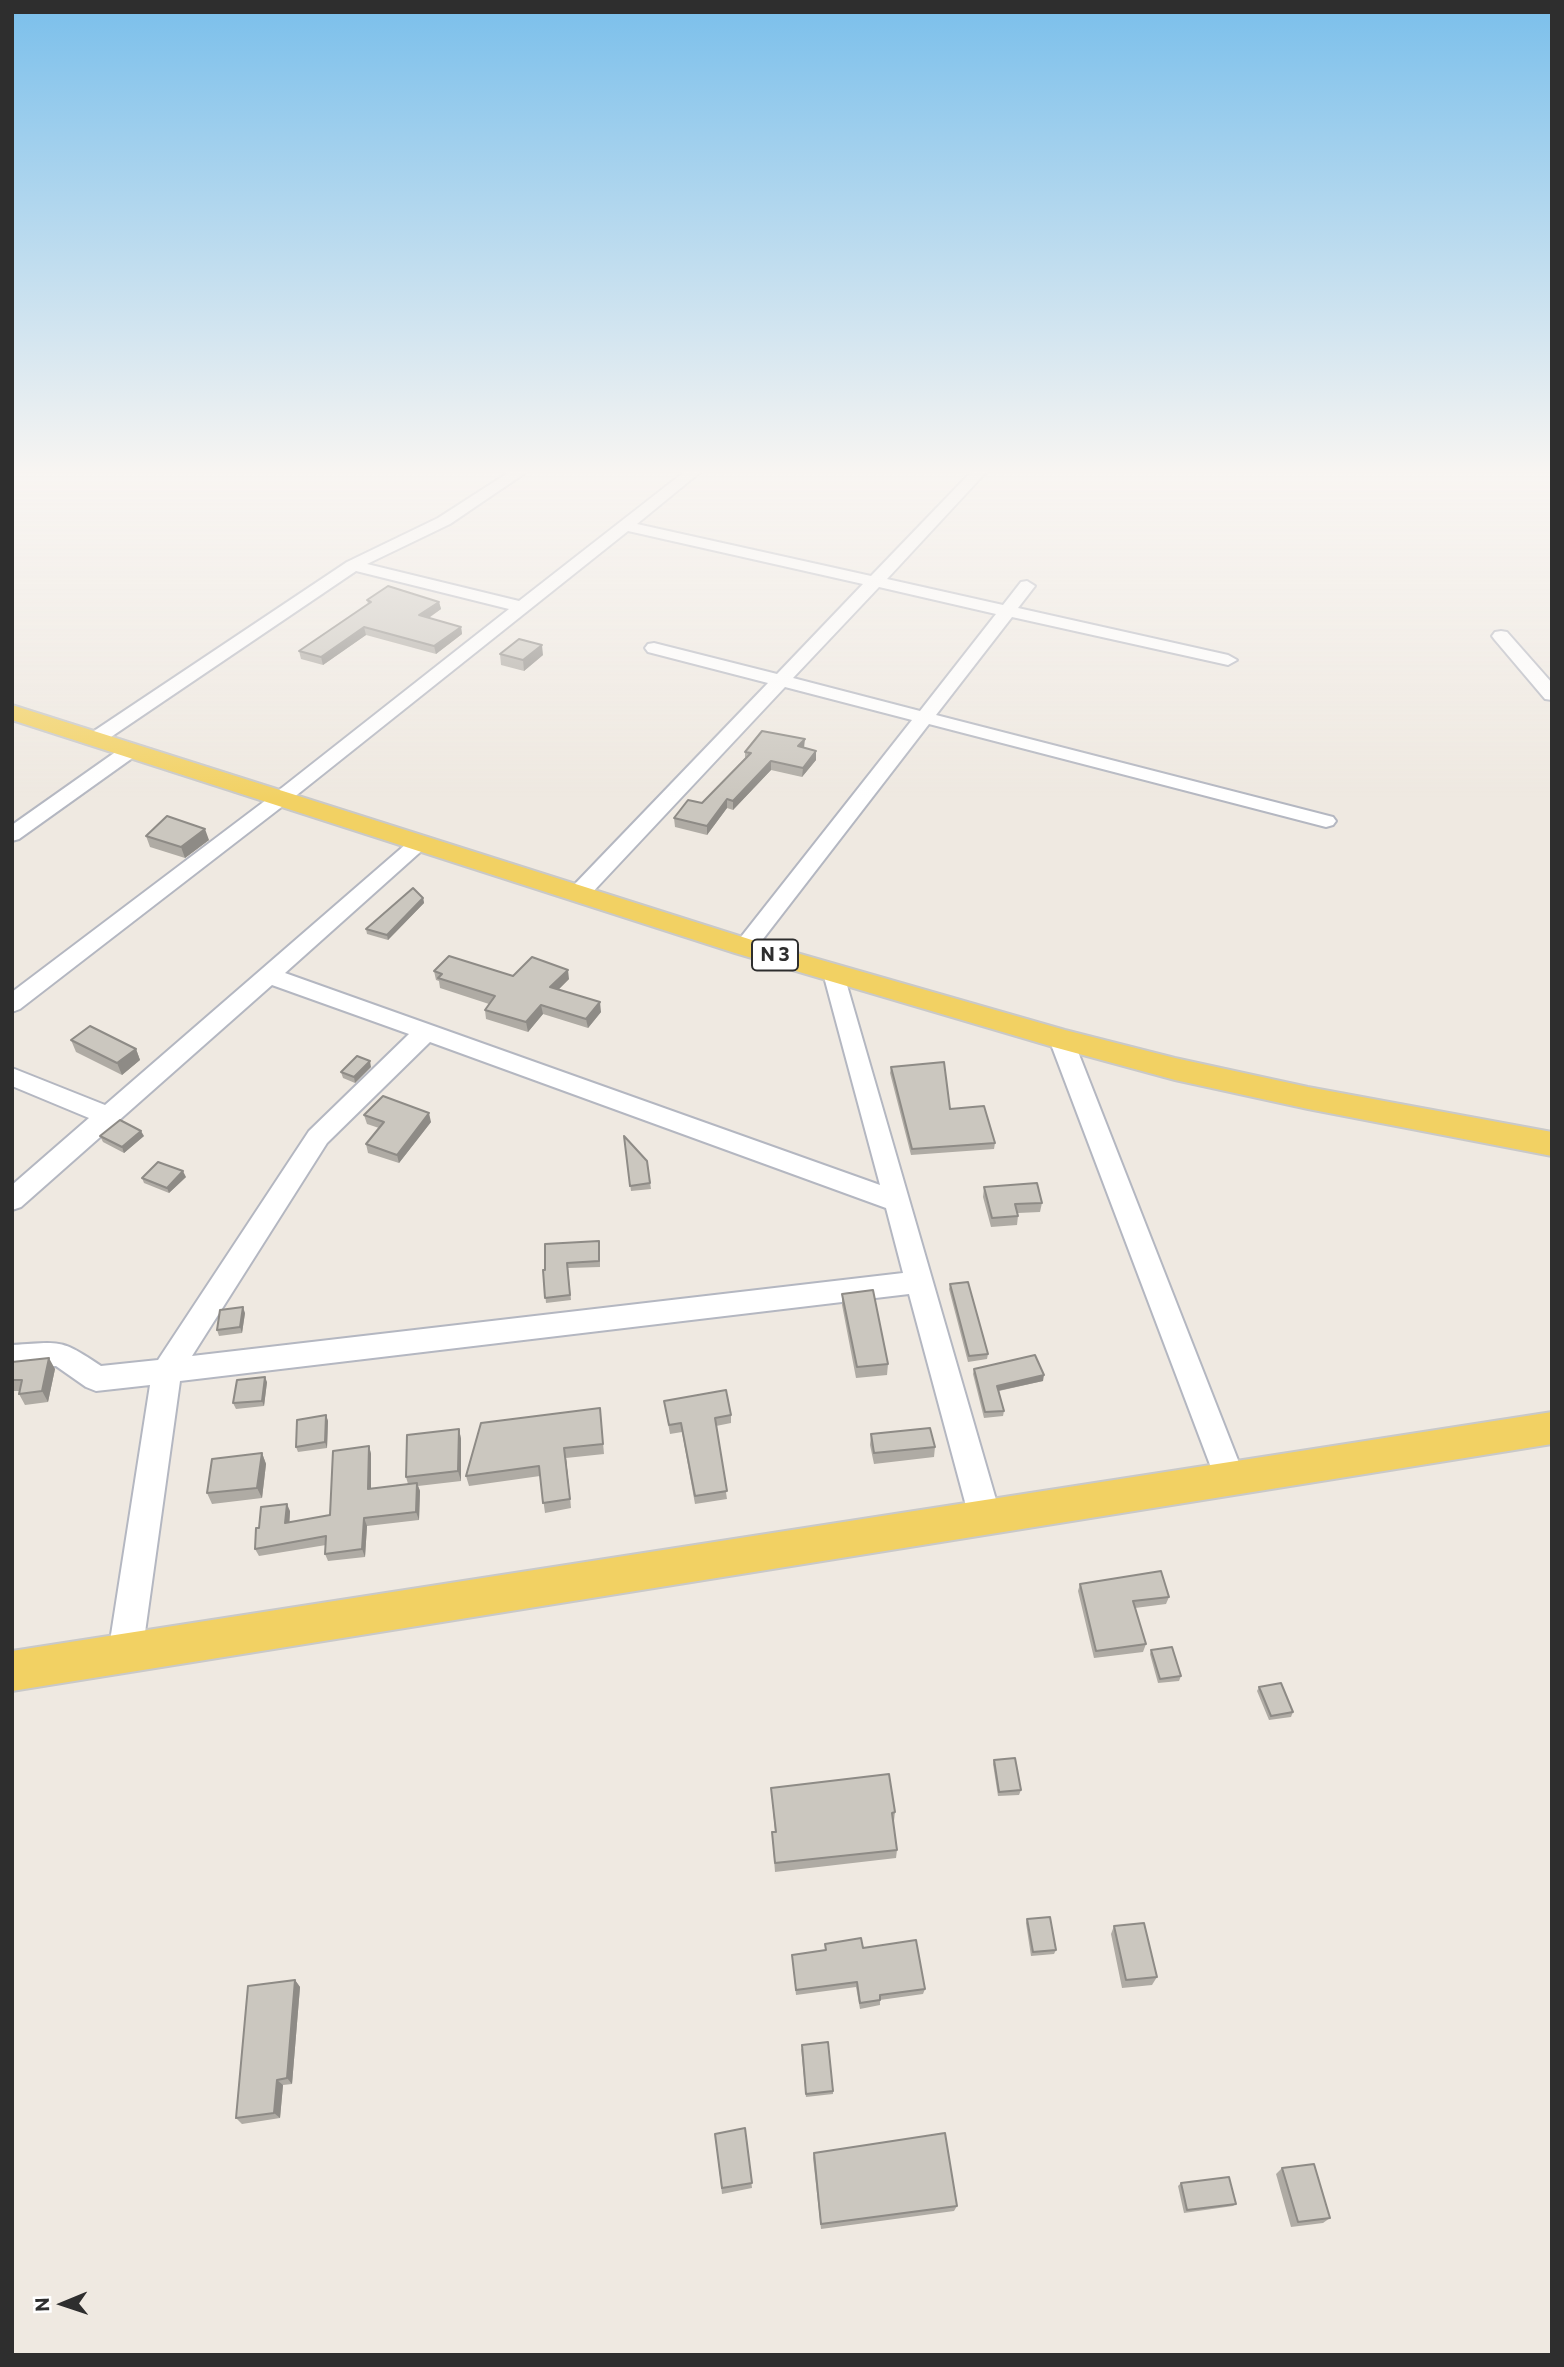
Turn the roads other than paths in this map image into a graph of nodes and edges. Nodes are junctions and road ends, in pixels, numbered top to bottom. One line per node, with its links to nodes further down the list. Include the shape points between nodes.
1 (331, 579): 15 (street)
2 (411, 579): 6 (street)
3 (557, 579): 6 (street)
4 (876, 580): 7 (street); 11 (street)
5 (1027, 586): 7 (street)
6 (522, 607): 17 (street)
7 (1009, 610): 10 (street); 14 (street)
8 (1501, 636): 12 (street)
9 (654, 648): 11 (street)
10 (1228, 660)
11 (782, 679): 14 (street); 21 (street)
12 (1552, 695)
13 (12, 712): 15 (main road, N 3)
14 (925, 717): 18 (street); 22 (street)
15 (95, 738): 16 (main road, N 3)
16 (131, 750): 17 (main road, N 3); 19 (street)
17 (281, 797): 20 (main road, N 3); 25 (street)
18 (1326, 821)
19 (12, 835)
20 (420, 842): 21 (main road, N 3); 24 (street)
21 (580, 892): 22 (main road, N 3)
22 (745, 947): 23 (main road, N 3)
23 (834, 973): 27 (main road, N 3); 32 (street)
24 (268, 975): 26 (street); 29 (street)
25 (12, 1004)
26 (426, 1032): 32 (street); 35 (street, via 318,1137)
27 (1060, 1039): 30 (main road, N 3, via 1308,1098); 37 (street)
28 (12, 1076): 29 (street)
29 (108, 1116): 31 (street)
30 (1552, 1144)
31 (12, 1200)
32 (898, 1202): 33 (street)
33 (920, 1282): 35 (street); 38 (street)
34 (12, 1357): 35 (street, via 61,1354 96,1379)
35 (167, 1370): 39 (street)
36 (1552, 1428): 37 (main road)
37 (1230, 1478): 38 (main road)
38 (985, 1517): 39 (main road)
39 (125, 1654): 40 (main road)
40 (12, 1671)

